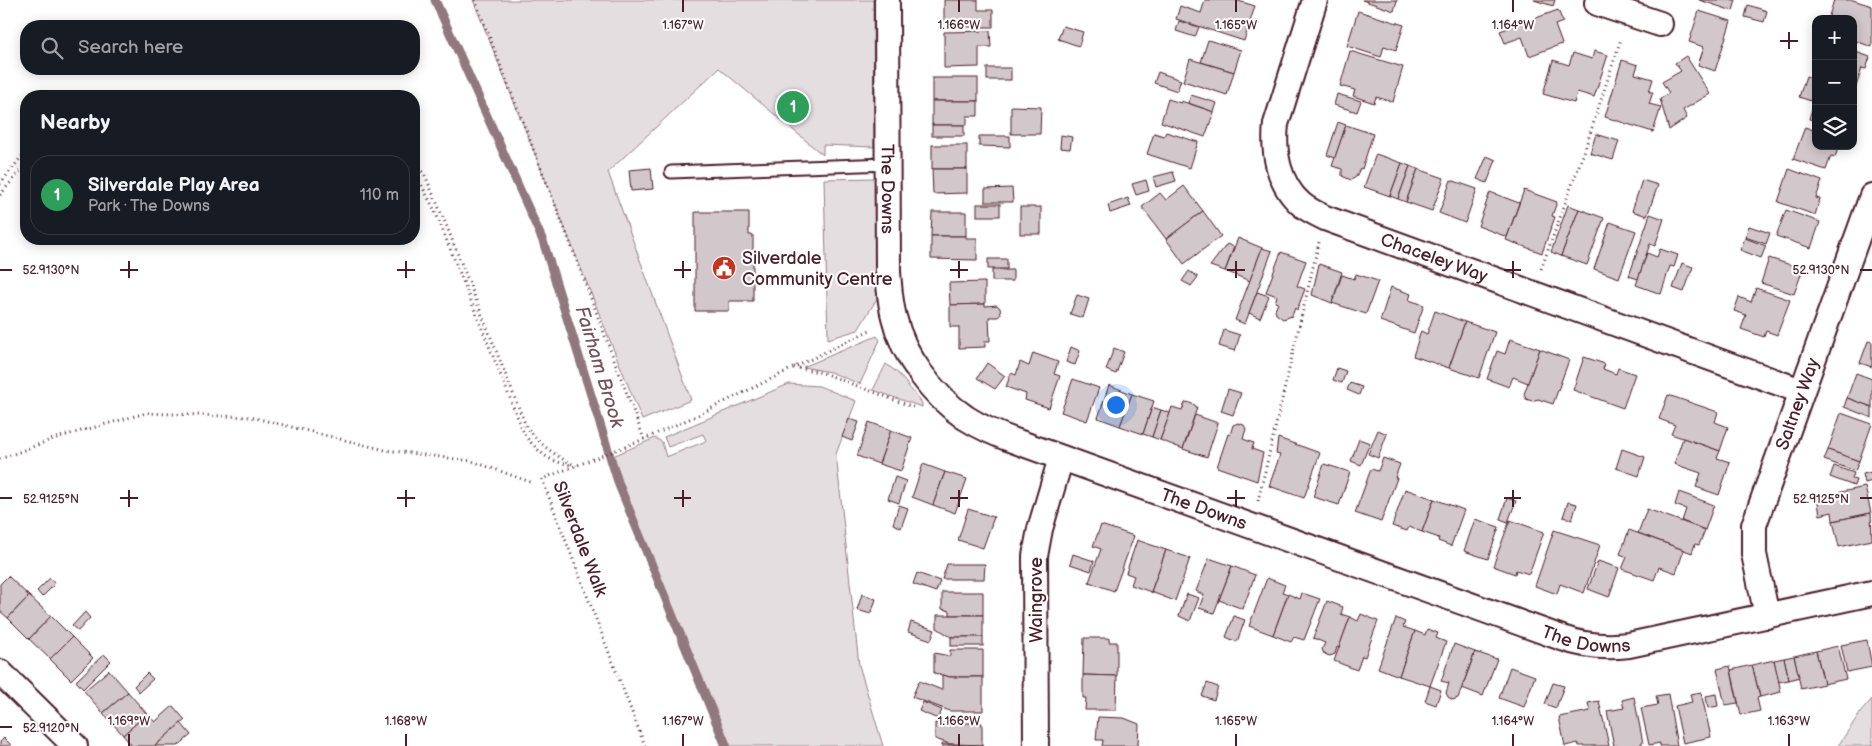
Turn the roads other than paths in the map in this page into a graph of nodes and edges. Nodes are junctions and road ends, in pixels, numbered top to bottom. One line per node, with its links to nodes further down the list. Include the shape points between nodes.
1 (887, 0): 6 (street, The Downs)
2 (1315, 0): 9 (street, Chaceley Way, via 1276,124 1275,140 1281,173 1301,205 1325,218)
3 (1597, 3): 4 (street)
4 (1631, 7): 5 (street)
5 (1660, 24)
6 (888, 164): 7 (lane); 10 (street, The Downs, via 890,297 903,343 914,363 930,385 965,418)
7 (671, 172)
8 (1872, 196): 9 (street, Saltney Way)
9 (1801, 391): 12 (street, Saltney Way, via 1754,525 1754,554)
10 (1061, 458): 12 (street, The Downs, via 1567,640 1593,646 1629,645); 15 (street, Waingrove, via 1035,556)
11 (1872, 593): 12 (street, The Downs)
12 (1767, 616)
13 (0, 672): 14 (street)
14 (75, 746)
15 (1036, 746)

